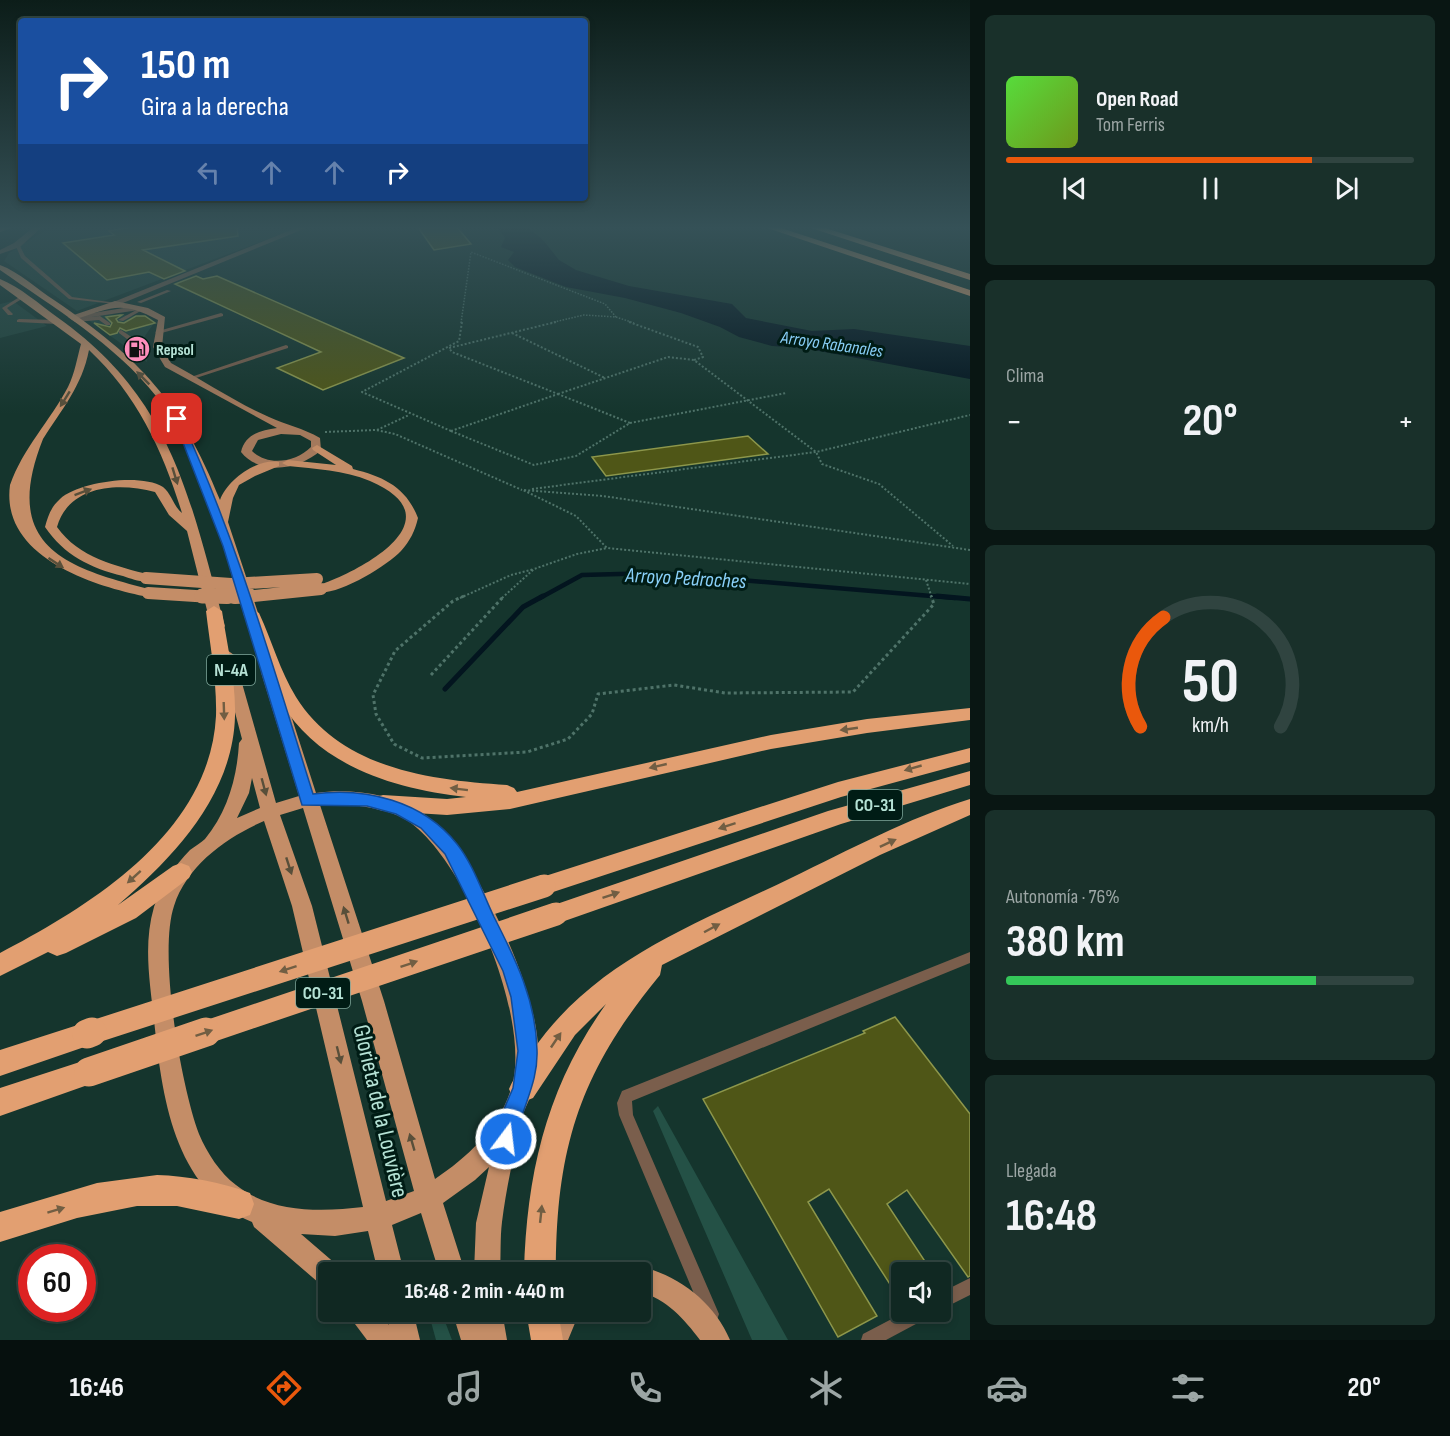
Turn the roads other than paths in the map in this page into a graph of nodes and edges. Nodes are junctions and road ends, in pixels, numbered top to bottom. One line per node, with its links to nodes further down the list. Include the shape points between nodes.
1 (11, 289): 6 (main road, N-4A)
2 (32, 289): 11 (main road, N-4A)
3 (60, 289): 7 (lane, via 71,298)
4 (170, 289): 8 (street)
5 (168, 291): 8 (lane)
6 (23, 297): 9 (lane, via 4,308); 14 (main road, N-4A)
7 (115, 303): 8 (street); 11 (street)
8 (138, 303): 11 (street); 12 (lane, via 122,320); 18 (street, via 162,319)
9 (10, 314)
10 (220, 315): 18 (lane)
11 (75, 318): 12 (lane); 22 (main road, N-4A)
12 (100, 318): 15 (lane)
13 (19, 321): 14 (lane)
14 (57, 322): 20 (main road, N-4A)
15 (108, 324)
16 (136, 328): 19 (lane)
17 (121, 332): 19 (lane)
18 (158, 333): 23 (street, via 159,355)
19 (130, 338): 22 (lane)
20 (85, 345): 32 (main road, N-4A, one-way to 32, via 114,369 157,429); 33 (main road, one-way to 33, via 76,381 31,451 21,474 13,495 15,520 30,544 80,576 107,585)
21 (286, 347): 23 (lane)
22 (124, 359): 31 (main road, N-4A, one-way to 22, via 177,419 159,394)
23 (191, 378): 24 (street)
24 (264, 419): 25 (street); 26 (street)
25 (290, 430): 26 (street); 27 (street, via 310,435)
26 (264, 434): 29 (street, via 249,442 246,452 255,460)
27 (317, 448): 28 (street, via 307,457); 30 (main road)
28 (288, 463): 29 (street); 30 (main road)
29 (275, 464): 31 (main road, via 230,487)
30 (356, 473): 33 (main road, bridge, via 387,485 410,509 410,531 377,565 345,581 232,598)
31 (222, 527): 35 (main road, N-4A)
32 (192, 529): 33 (main road, one-way to 32, via 93,562 65,545 51,527 54,510 84,490 140,484 159,490 173,512); 34 (main road, N-4A)
33 (147, 585)
34 (214, 611): 37 (main road, N-4A); 49 (highway, one-way to 49, via 225,728 201,797 173,837 120,889 76,923)
35 (251, 613): 40 (highway, one-way to 35, via 420,784 365,766 342,752 310,726 290,700); 41 (main road, N-4A)
36 (970, 714): 40 (highway, one-way to 40, via 771,742)
37 (246, 719): 44 (main road, N-4A, one-way to 44); 45 (main road, via 247,766 243,789 231,815)
38 (970, 755): 50 (highway, CO-31, one-way to 50, bridge, via 838,790)
39 (970, 778): 52 (highway, CO-31, one-way to 39, bridge, via 836,817)
40 (538, 795): 42 (highway, via 460,807)
41 (307, 801): 42 (main road, Glorieta de la Louvière, via 350,798); 44 (main road, Glorieta de la Louvière); 54 (main road, Glorieta de la Louvière, one-way to 41, via 373,1001)
42 (383, 803): 51 (main road, Glorieta de la Louvière, via 427,824 452,849 468,880 521,997 528,1051)
43 (970, 807): 47 (highway, one-way to 43, via 807,881)
44 (270, 811): 45 (main road, Glorieta de la Louvière, via 246,820); 56 (main road, Glorieta de la Louvière, one-way to 56, via 302,906)
45 (205, 848): 46 (main road, Glorieta de la Louvière)
46 (181, 872): 49 (highway, via 109,922); 55 (main road, Glorieta de la Louvière, via 165,902 158,936 172,1088 189,1141 205,1168)
47 (664, 953): 51 (highway, one-way to 47, via 583,1007); 61 (highway, one-way to 47, via 544,1181 558,1121 578,1070 628,992)
48 (970, 957): 80 (lane, via 627,1096 627,1115)
49 (0, 966)
50 (0, 1063)
51 (523, 1089): 53 (main road, Glorieta de la Louvière)
52 (0, 1102)
53 (511, 1116): 54 (main road, Glorieta de la Louvière, via 481,1158 455,1182); 60 (main road, via 489,1223)
54 (428, 1199): 56 (main road, Glorieta de la Louvière); 59 (main road)
55 (246, 1207): 56 (main road, Glorieta de la Louvière, via 305,1222 353,1222); 57 (highway, one-way to 55, via 84,1202 142,1191 178,1192); 62 (main road)
56 (378, 1217): 58 (main road)
57 (0, 1227)
58 (389, 1262)
59 (449, 1262)
60 (487, 1262)
61 (540, 1262)
62 (318, 1266)
63 (651, 1284): 79 (main road, via 675,1293)
64 (970, 1286): 65 (lane)
65 (951, 1296)
66 (370, 1322): 73 (main road)
67 (402, 1322): 74 (main road)
68 (469, 1322): 75 (main road)
69 (491, 1322): 76 (main road)
70 (545, 1322): 77 (highway)
71 (562, 1322): 78 (main road)
72 (903, 1322): 81 (lane)
73 (384, 1340)
74 (406, 1340)
75 (475, 1340)
76 (493, 1340)
77 (547, 1340)
78 (554, 1340)
79 (716, 1340)
80 (722, 1340)
81 (869, 1340)

